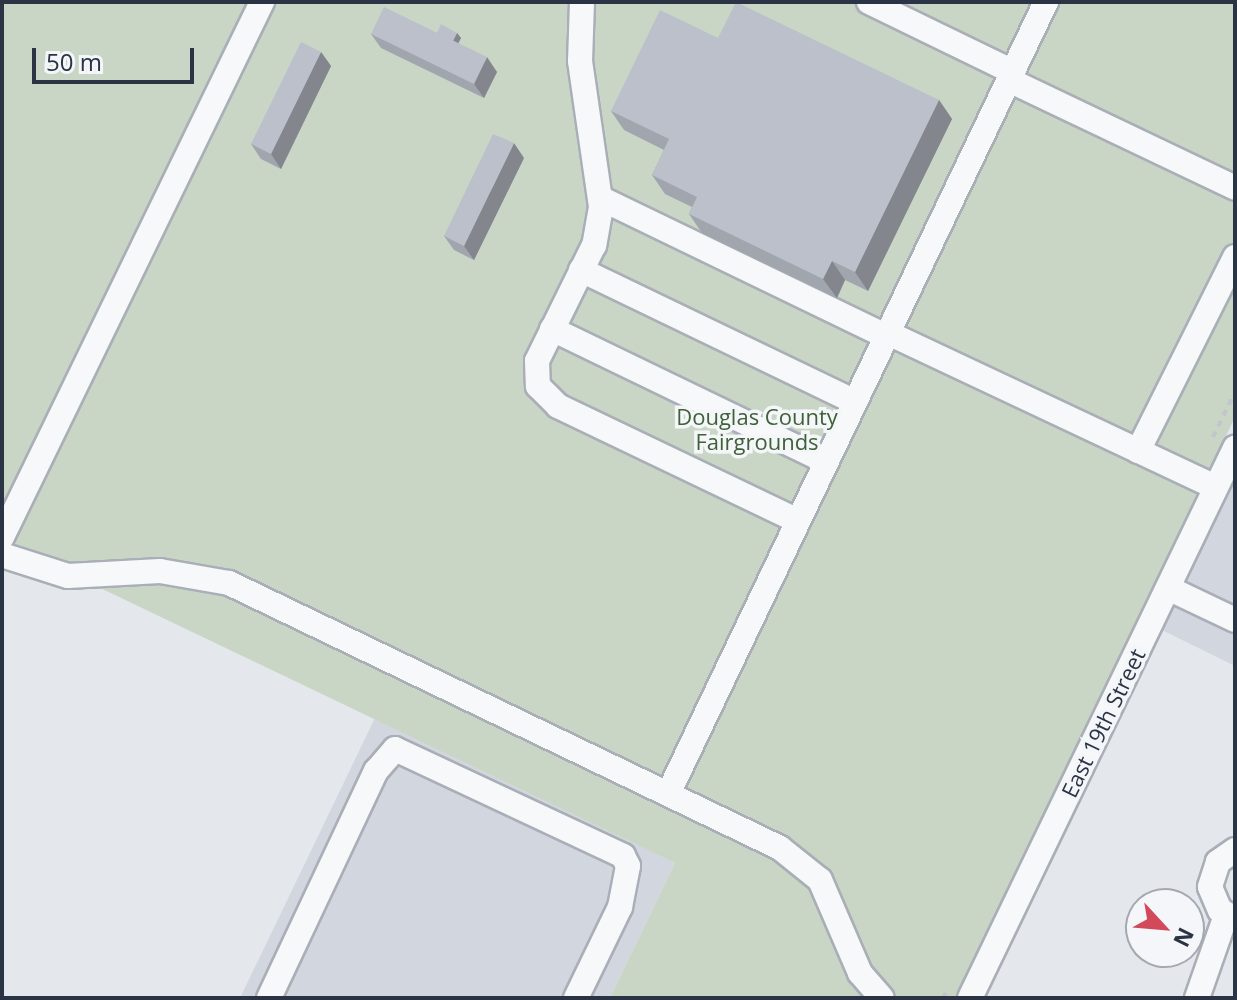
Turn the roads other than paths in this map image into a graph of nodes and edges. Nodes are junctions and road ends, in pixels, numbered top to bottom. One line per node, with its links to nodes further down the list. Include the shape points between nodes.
1 (262, 2): 18 (street)
2 (582, 2): 7 (street, via 580,61)
3 (869, 2): 5 (street)
4 (1046, 2): 5 (street)
5 (1011, 76): 6 (street); 11 (street)
6 (1235, 188)
7 (600, 198): 9 (street, via 594,245); 11 (street)
8 (1235, 257): 14 (street)
9 (581, 270): 10 (street); 12 (street)
10 (552, 329): 15 (street); 17 (street, via 534,373 546,397)
11 (887, 335): 12 (street); 14 (street)
12 (855, 402): 15 (street)
13 (1235, 448): 16 (street, East 19th Street)
14 (1138, 451): 16 (street)
15 (827, 462): 17 (street)
16 (1216, 487): 20 (street, East 19th Street)
17 (798, 521): 22 (street)
18 (2, 537)
19 (2, 555): 22 (street, via 68,576 160,571 229,583)
20 (1168, 588): 21 (street); 28 (street, East 19th Street)
21 (1235, 620)
22 (668, 794): 27 (street, via 802,862 820,880 860,973)
23 (1235, 850): 24 (street, via 1212,874 1213,900)
24 (1230, 917): 29 (street)
25 (269, 998): 26 (street, via 376,771 395,749 623,856 628,866 620,907)
26 (576, 998)
27 (882, 998)
28 (970, 998)
29 (1197, 998)

